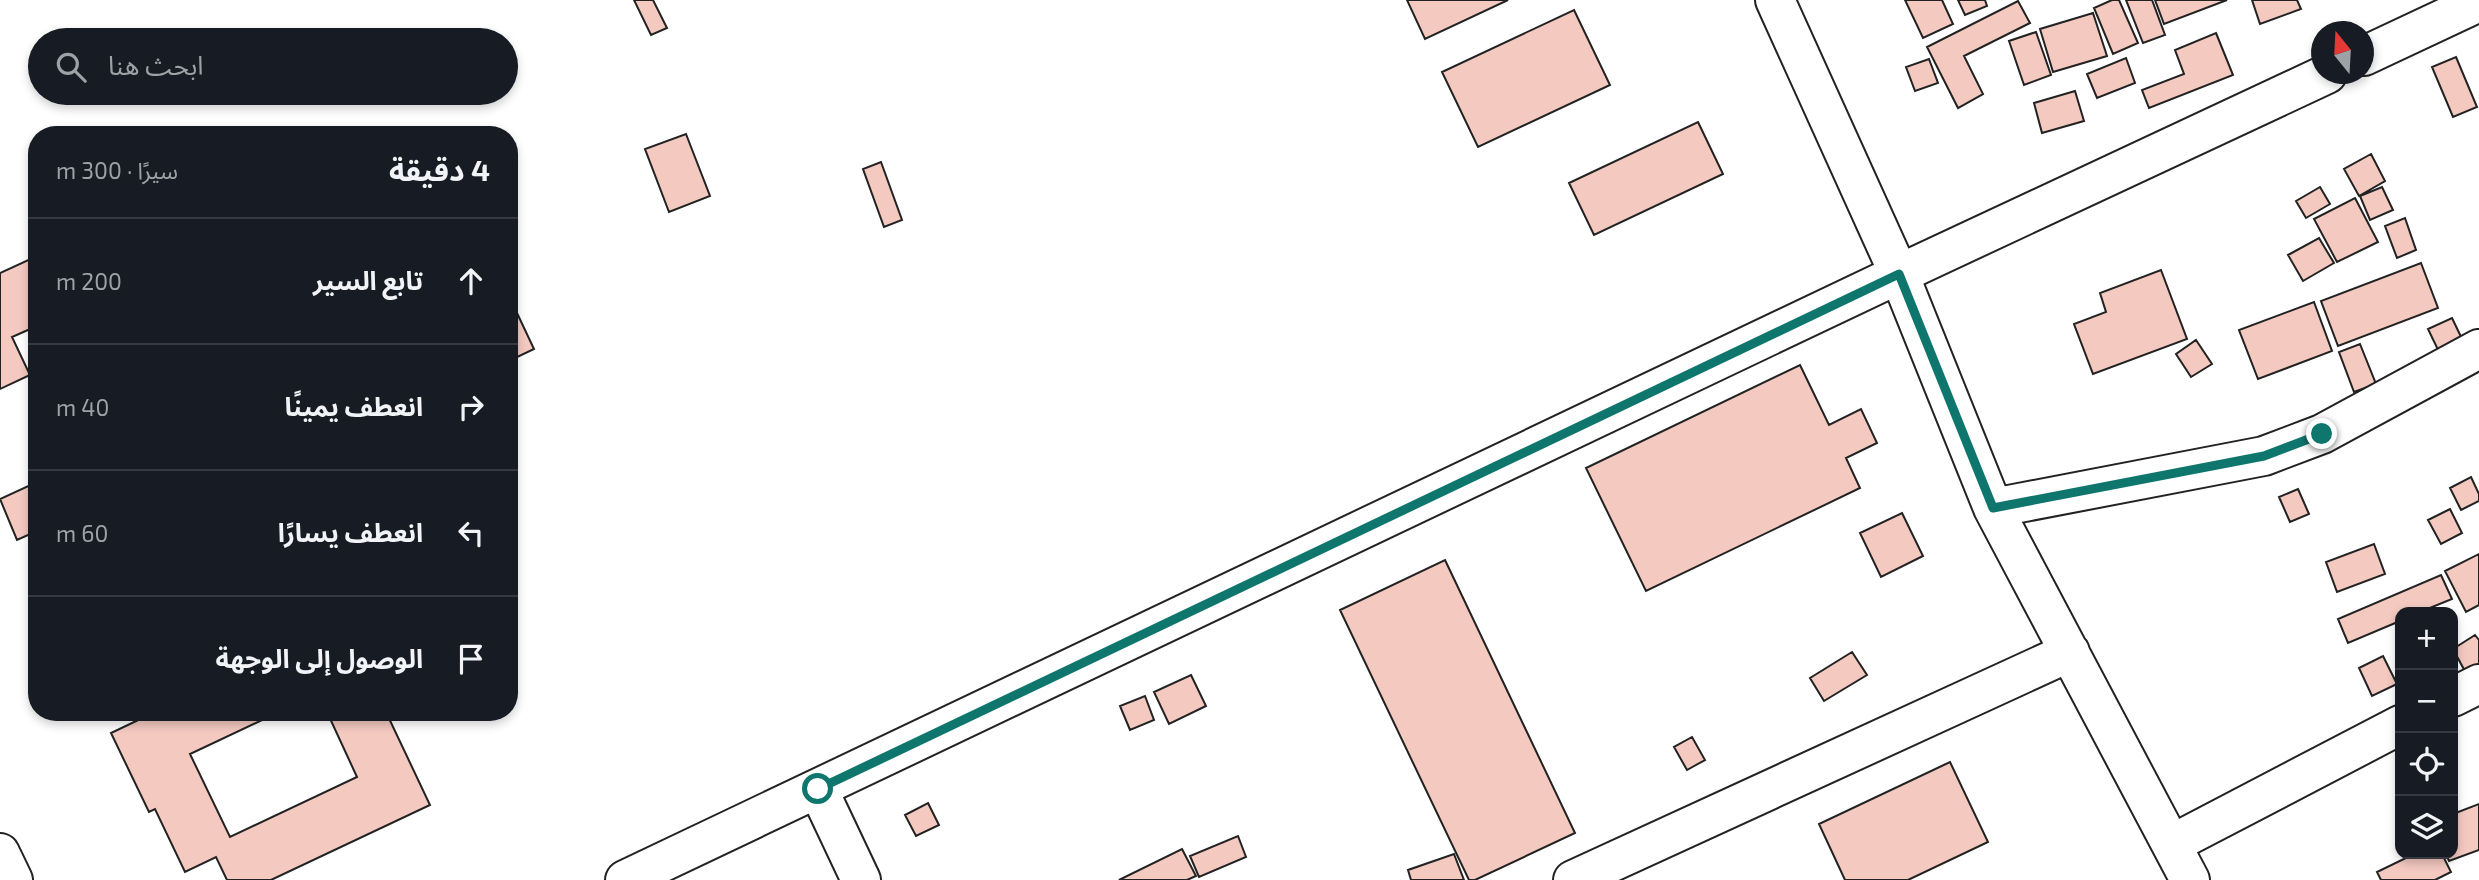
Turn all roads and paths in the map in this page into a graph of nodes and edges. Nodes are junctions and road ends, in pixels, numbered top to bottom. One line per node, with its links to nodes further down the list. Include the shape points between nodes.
1 (1775, 0): 5 (street)
2 (2477, 5): 3 (street)
3 (2374, 51)
4 (2311, 81): 5 (street)
5 (1899, 274): 7 (street); 12 (street)
6 (2479, 349): 7 (street, via 2322,434 2264,456)
7 (1993, 508): 8 (street)
8 (2070, 652): 13 (street); 18 (street)
9 (2479, 684): 10 (street)
10 (2458, 695)
11 (2395, 728): 13 (street)
12 (818, 789): 16 (street); 17 (street)
13 (2172, 844): 19 (street)
14 (0, 853): 15 (street)
15 (13, 880)
16 (625, 880)
17 (861, 880)
18 (1573, 880)
19 (2190, 880)

